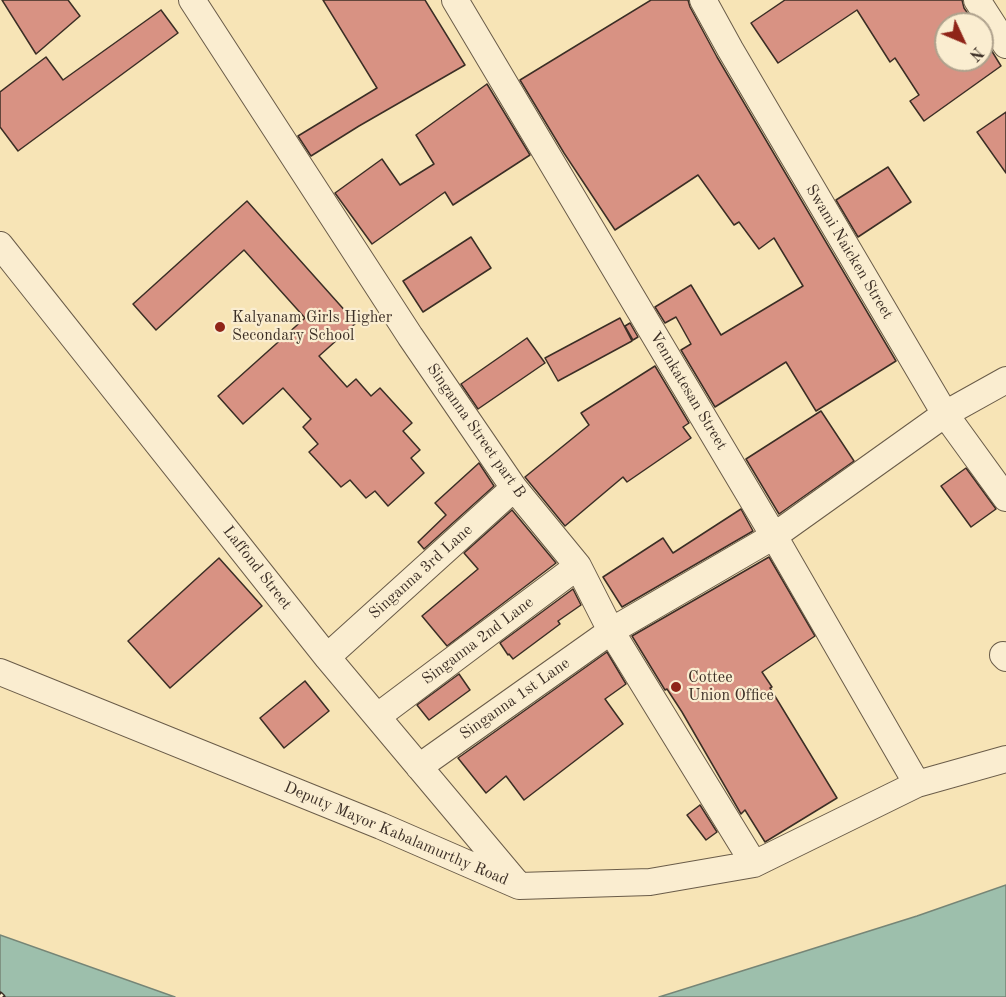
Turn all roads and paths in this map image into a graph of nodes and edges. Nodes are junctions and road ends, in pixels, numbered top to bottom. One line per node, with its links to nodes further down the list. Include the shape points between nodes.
1 (192, 0): 9 (street, Singanna Street part B, via 410,336)
2 (455, 0): 11 (street, Vennkatesan Street)
3 (703, 0): 8 (street, Swami Naicken Street)
4 (977, 0): 5 (street)
5 (1001, 28)
6 (0, 245): 14 (street, Laffond Street)
7 (1006, 380): 8 (street, Singanna 1st Lane)
8 (945, 414): 10 (street, Swami Naicken Street); 11 (street, Singanna 1st Lane)
9 (514, 488): 12 (street, Singanna Street part B); 14 (street, Singanna 3rd Lane)
10 (1006, 498)
11 (774, 536): 13 (street, Singanna 1st Lane); 19 (street, Vennkatesan Street)
12 (578, 566): 13 (street, Singanna Street part B); 16 (street, Singanna 2nd Lane)
13 (611, 631): 18 (street, Singanna 1st Lane); 20 (street, Singanna Street part B)
14 (327, 657): 16 (street, Laffond Street)
15 (0, 672): 21 (street, Deputy Mayor Kabalamurthy Road)
16 (378, 716): 18 (street, Laffond Street)
17 (1006, 759): 19 (street, Deputy Mayor Kabalamurthy Road)
18 (419, 767): 21 (street, Laffond Street)
19 (917, 784): 20 (street, Deputy Mayor Kabalamurthy Road)
20 (754, 864): 21 (street, Deputy Mayor Kabalamurthy Road, via 650,882)
21 (519, 886)

